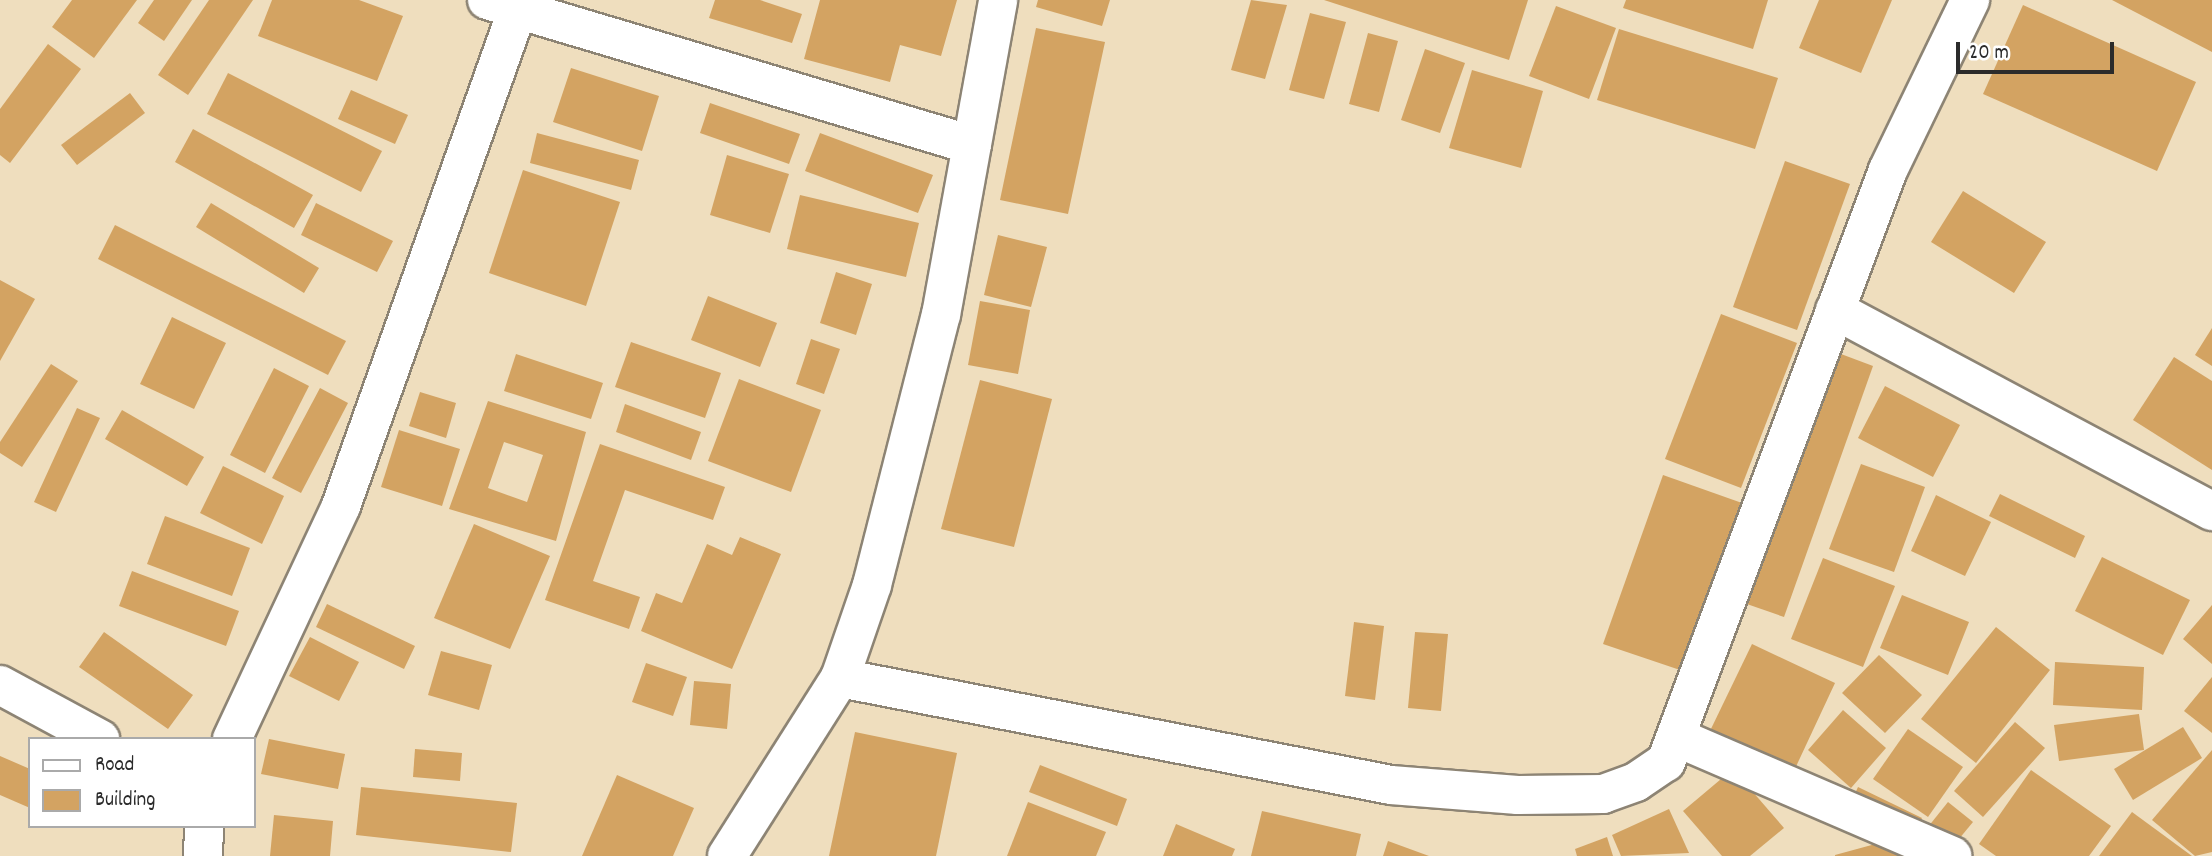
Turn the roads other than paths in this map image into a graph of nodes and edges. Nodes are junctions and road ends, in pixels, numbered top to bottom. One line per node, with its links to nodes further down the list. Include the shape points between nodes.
1 (998, 0): 4 (street)
2 (1970, 0): 5 (street, via 1888,170)
3 (509, 3): 4 (street); 10 (street, via 341,506)
4 (972, 145): 7 (street, via 942,315 872,585)
5 (1835, 310): 6 (street); 11 (street)
6 (2212, 510)
7 (841, 678): 11 (street, via 1391,785 1518,795 1603,794 1636,782 1666,762); 14 (street)
8 (0, 685): 9 (street)
9 (96, 737)
10 (233, 737)
11 (1676, 737): 15 (street)
12 (204, 828): 13 (street)
13 (203, 856)
14 (727, 856)
15 (1952, 856)

